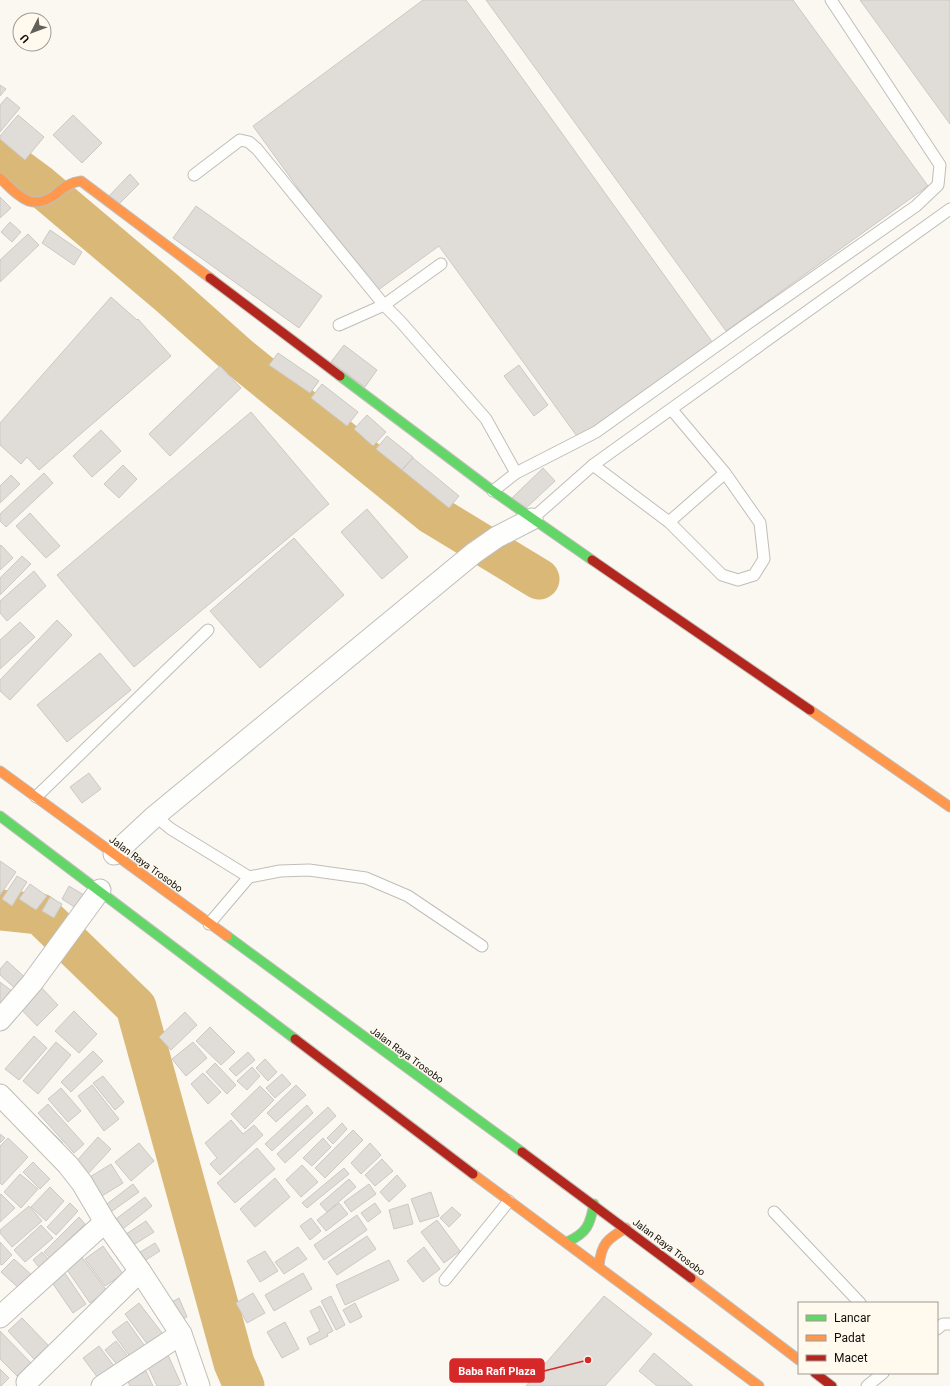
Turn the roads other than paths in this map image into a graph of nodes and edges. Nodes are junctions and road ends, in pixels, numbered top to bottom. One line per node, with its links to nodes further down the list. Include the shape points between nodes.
1 (831, 0): 11 (lane, via 940,165 938,185 916,206 596,432)
2 (194, 175): 6 (lane, via 240,140 250,142)
3 (0, 178): 12 (main road, via 27,201 40,203 47,201 74,180 81,180)
4 (950, 209): 8 (lane)
5 (441, 264): 6 (lane)
6 (384, 305): 7 (lane); 11 (lane, via 486,419)
7 (339, 325)
8 (672, 410): 9 (lane); 10 (lane)
9 (593, 465): 13 (lane); 14 (lane)
10 (725, 473): 14 (lane); 14 (lane, via 760,523 764,559 754,575 738,580 722,575)
11 (516, 474): 12 (lane)
12 (492, 491): 13 (main road)
13 (532, 519): 18 (main road); 20 (street, via 497,537 474,553)
14 (669, 522)
15 (208, 630): 17 (lane)
16 (0, 771): 17 (main road, Jalan Raya Trosobo)
17 (36, 797): 21 (main road, Jalan Raya Trosobo)
18 (950, 807)
19 (0, 816): 23 (main road)
20 (155, 816): 21 (street); 22 (lane, via 171,829)
21 (114, 854): 24 (main road, Jalan Raya Trosobo)
22 (249, 878): 24 (lane); 25 (lane, via 280,871 309,870 366,878 408,896)
23 (100, 890): 26 (street, via 32,983); 28 (main road)
24 (209, 924): 29 (main road, Jalan Raya Trosobo)
25 (482, 946)
26 (0, 1020)
27 (0, 1095): 31 (street, via 68,1165 82,1182)
28 (509, 1201): 33 (main road); 36 (lane)
29 (594, 1204): 32 (main road, Jalan Raya Trosobo); 33 (main road, via 591,1223 581,1237)
30 (774, 1212): 37 (lane)
31 (105, 1222): 35 (street); 38 (street)
32 (626, 1228): 34 (main road, via 609,1238 600,1249); 42 (main road, Jalan Raya Trosobo)
33 (567, 1242): 34 (main road)
34 (599, 1266): 48 (main road)
35 (140, 1271): 41 (street); 45 (street)
36 (446, 1280)
37 (859, 1302)
38 (0, 1318)
39 (950, 1324): 40 (lane, via 943,1324)
40 (938, 1328)
41 (181, 1334): 46 (street); 47 (street)
42 (798, 1359)
43 (817, 1374): 49 (main road)
44 (882, 1374): 50 (lane)
45 (27, 1382)
46 (194, 1384)
47 (102, 1386)
48 (759, 1386)
49 (832, 1386)
50 (867, 1386)

